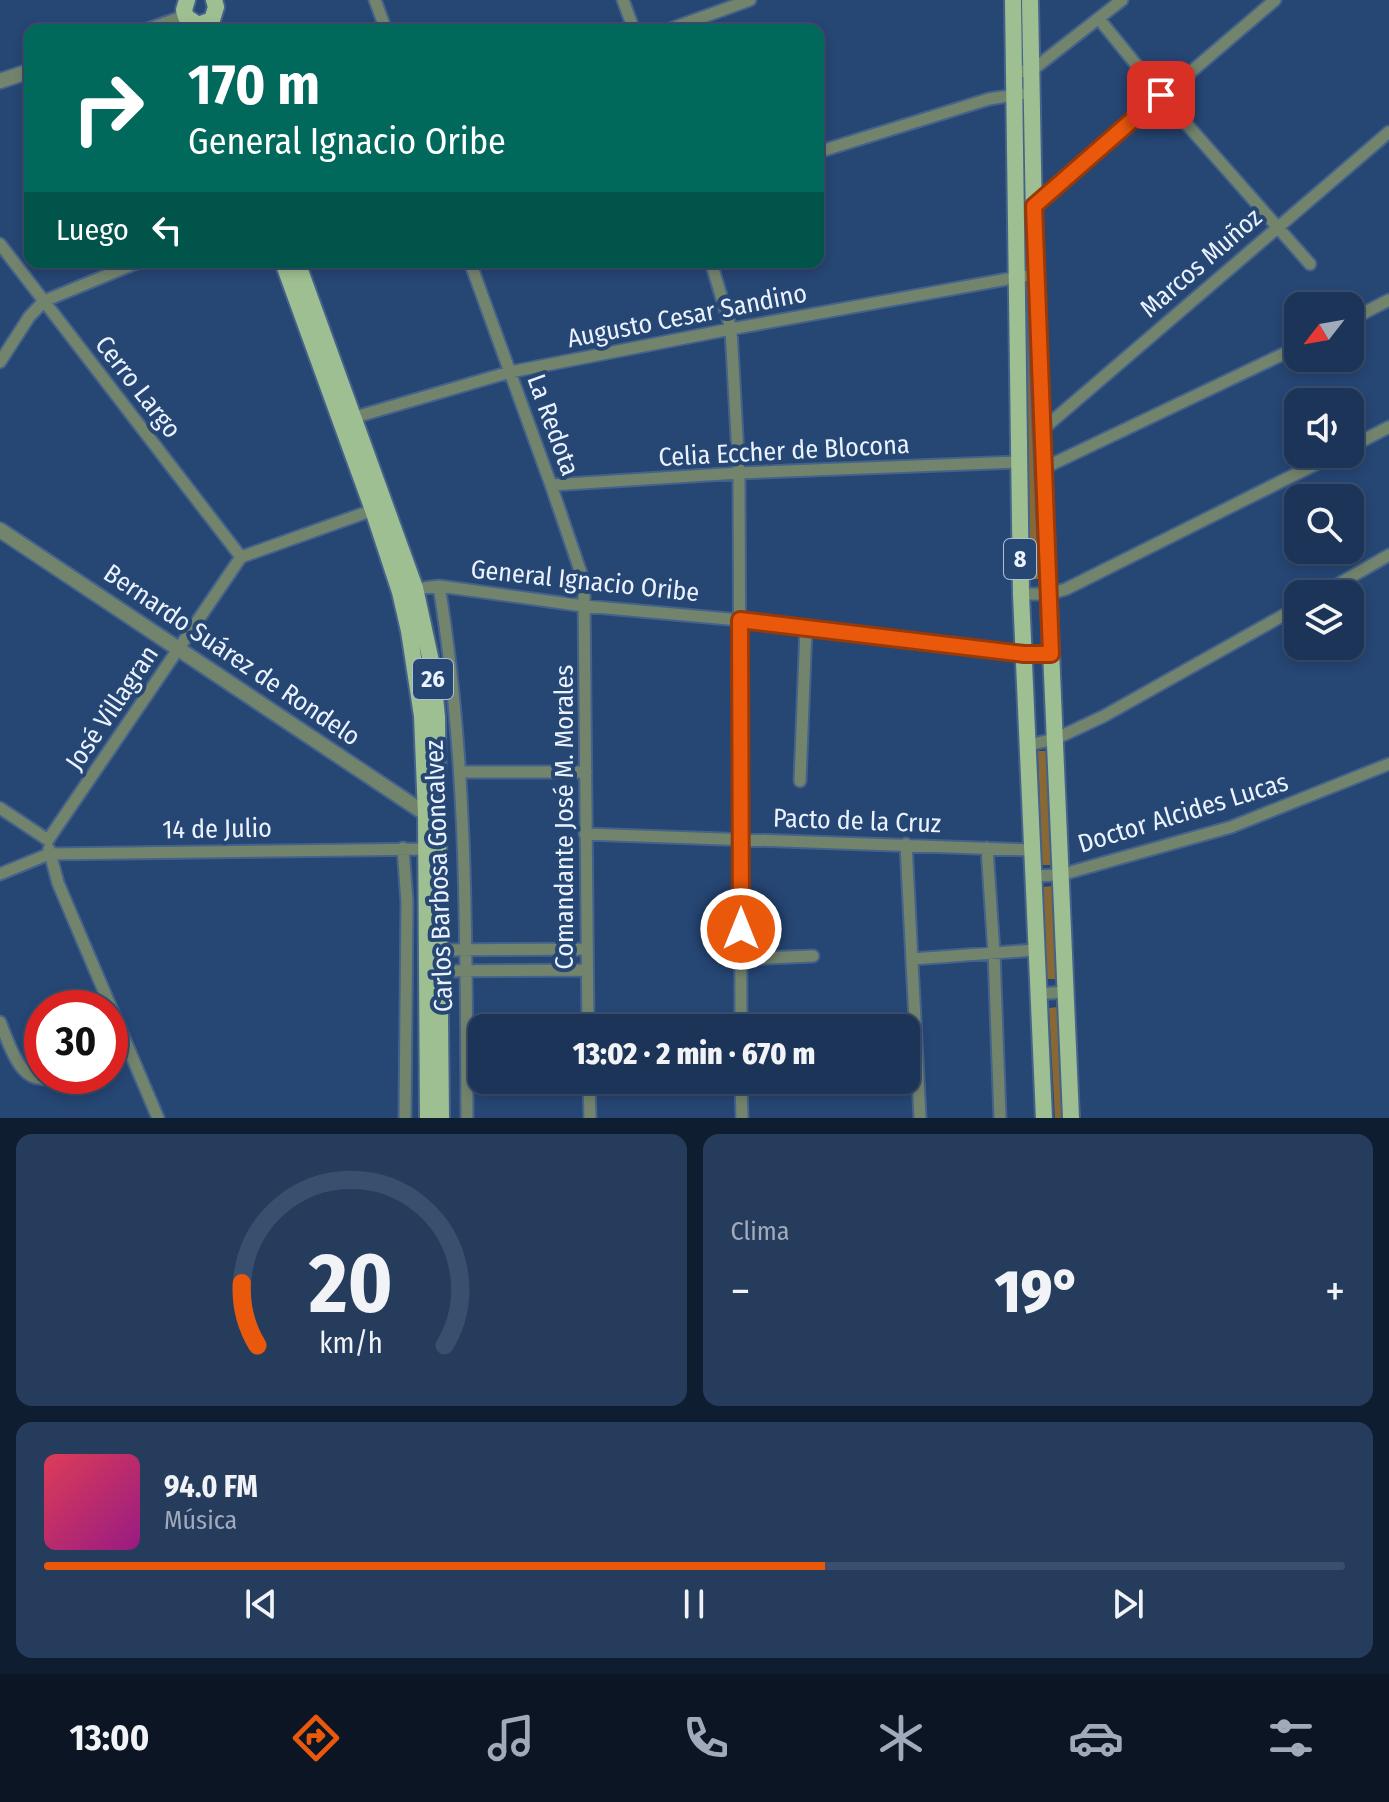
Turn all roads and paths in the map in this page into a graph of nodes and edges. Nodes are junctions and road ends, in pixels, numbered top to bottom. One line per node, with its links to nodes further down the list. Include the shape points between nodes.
1 (375, 0): 12 (street)
2 (623, 0): 13 (street)
3 (750, 0): 14 (street)
4 (1013, 0): 15 (main road, 8)
5 (1030, 0): 15 (main road, 8)
6 (1122, 0): 10 (street)
7 (1275, 0): 19 (street)
8 (216, 11): 9 (main road, via 205,24)
9 (190, 17): 11 (street)
10 (1099, 19): 15 (street); 19 (street)
11 (168, 24)
12 (384, 24)
13 (632, 24)
14 (684, 24)
15 (1023, 71): 18 (main road, 8)
16 (24, 73): 17 (street)
17 (0, 81)
18 (1023, 94): 21 (street, via 989,99); 22 (main road, 8); 31 (main road, 8)
19 (1161, 95): 22 (street); 23 (street)
20 (1389, 132): 23 (street, Marcos Muñoz)
21 (824, 150)
22 (1034, 206): 32 (main road, 8)
23 (1277, 227): 25 (street); 42 (street, Marcos Muñoz)
24 (0, 244): 34 (street, Cerro Largo)
25 (1310, 264)
26 (124, 268): 34 (street)
27 (285, 268): 49 (main road, 26)
28 (299, 268): 40 (main road, 26)
29 (472, 268): 39 (street, La Redota)
30 (713, 268): 36 (street)
31 (1016, 276): 32 (street, Augusto Cesar Sandino); 36 (street, Augusto Cesar Sandino); 44 (main road, 8)
32 (1035, 276): 42 (main road, 8)
33 (1389, 300): 35 (street)
34 (44, 301): 38 (street); 52 (street, Cerro Largo)
35 (1364, 313)
36 (731, 329): 39 (street, Augusto Cesar Sandino); 47 (street)
37 (1284, 354): 45 (street)
38 (0, 362)
39 (510, 372): 40 (street, Augusto Cesar Sandino); 48 (street, La Redota)
40 (352, 418): 55 (main road, 26)
41 (1389, 427): 43 (street)
42 (1043, 429): 45 (main road, 8)
43 (1364, 440)
44 (1018, 462): 47 (street, Celia Eccher de Blocona); 56 (main road, 8)
45 (1044, 468): 57 (main road, 8)
46 (1308, 468): 57 (street)
47 (739, 473): 48 (street, Celia Eccher de Blocona); 60 (street)
48 (551, 485): 58 (street, La Redota, via 581,573)
49 (373, 510): 52 (street); 55 (main road, 26)
50 (0, 530): 62 (street, Bernardo Suárez de Rondelo)
51 (1389, 555): 53 (street)
52 (241, 557): 62 (street, José Villagran)
53 (1345, 580)
54 (439, 586): 55 (street, General Ignacio Oribe); 58 (street, General Ignacio Oribe); 68 (street, Carlos Barbosa Goncalvez)
55 (407, 590): 72 (main road, 26)
56 (1021, 594): 57 (street); 63 (main road, 8)
57 (1049, 594): 64 (main road, 8)
58 (584, 606): 60 (street, General Ignacio Oribe); 69 (street, Comandante José M. Morales)
59 (1284, 615): 65 (street)
60 (740, 620): 61 (street, General Ignacio Oribe); 74 (street)
61 (806, 628): 63 (street, General Ignacio Oribe); 70 (street)
62 (179, 649): 72 (street, Bernardo Suárez de Rondelo); 75 (street, José Villagran)
63 (1024, 654): 64 (street, General Ignacio Oribe); 66 (main road, 8)
64 (1051, 654): 65 (main road, 8)
65 (1055, 739): 66 (street); 83 (main road, 8)
66 (1028, 745): 80 (main road, 8)
67 (1389, 764): 83 (street, Doctor Alcides Lucas, via 1231,827)
68 (460, 772): 69 (street); 87 (street, Carlos Barbosa Goncalvez)
69 (586, 772): 73 (street, Comandante José M. Morales)
70 (800, 781)
71 (0, 808): 75 (street)
72 (432, 815): 79 (main road, 26)
73 (585, 834): 74 (street, Pacto de la Cruz); 85 (street, Comandante José M. Morales)
74 (741, 839): 76 (street, Pacto de la Cruz); 91 (street)
75 (48, 840): 81 (street)
76 (906, 844): 78 (street, Pacto de la Cruz); 92 (street)
77 (403, 848): 79 (street, 14 de Julio); 81 (street, 14 de Julio); 107 (street)
78 (987, 848): 80 (street, Pacto de la Cruz); 89 (street)
79 (432, 849): 86 (main road, 26)
80 (1031, 850): 84 (main road, 8)
81 (49, 854): 82 (street, 14 de Julio); 96 (street)
82 (0, 874)
83 (1060, 875): 84 (street, Doctor Alcides Lucas); 97 (main road, 8)
84 (1032, 876): 88 (main road, 8)
85 (586, 949): 87 (street); 94 (street, Comandante José M. Morales)
86 (433, 950): 87 (street); 95 (main road, 26)
87 (465, 950): 93 (street, Carlos Barbosa Goncalvez)
88 (1035, 950): 89 (street); 98 (main road, 8)
89 (994, 953): 92 (street); 114 (street)
90 (813, 956): 91 (street)
91 (741, 959): 100 (street)
92 (912, 959): 113 (street)
93 (466, 969): 94 (street); 95 (street); 110 (street, Carlos Barbosa Goncalvez)
94 (586, 970): 99 (street, Comandante José M. Morales)
95 (433, 971): 108 (main road, 26); 109 (main road, 26)
96 (103, 990)
97 (1065, 992): 98 (street); 116 (main road, 8)
98 (1037, 994): 115 (main road, 8)
99 (588, 1014)
100 (741, 1014)
101 (0, 1022): 103 (street)
102 (128, 1048): 106 (street)
103 (24, 1071)
104 (589, 1094): 111 (street)
105 (741, 1094): 112 (street)
106 (158, 1118)
107 (405, 1118)
108 (428, 1118)
109 (441, 1118)
110 (467, 1118)
111 (590, 1118)
112 (742, 1118)
113 (920, 1118)
114 (1000, 1118)
115 (1044, 1118)
116 (1071, 1118)

